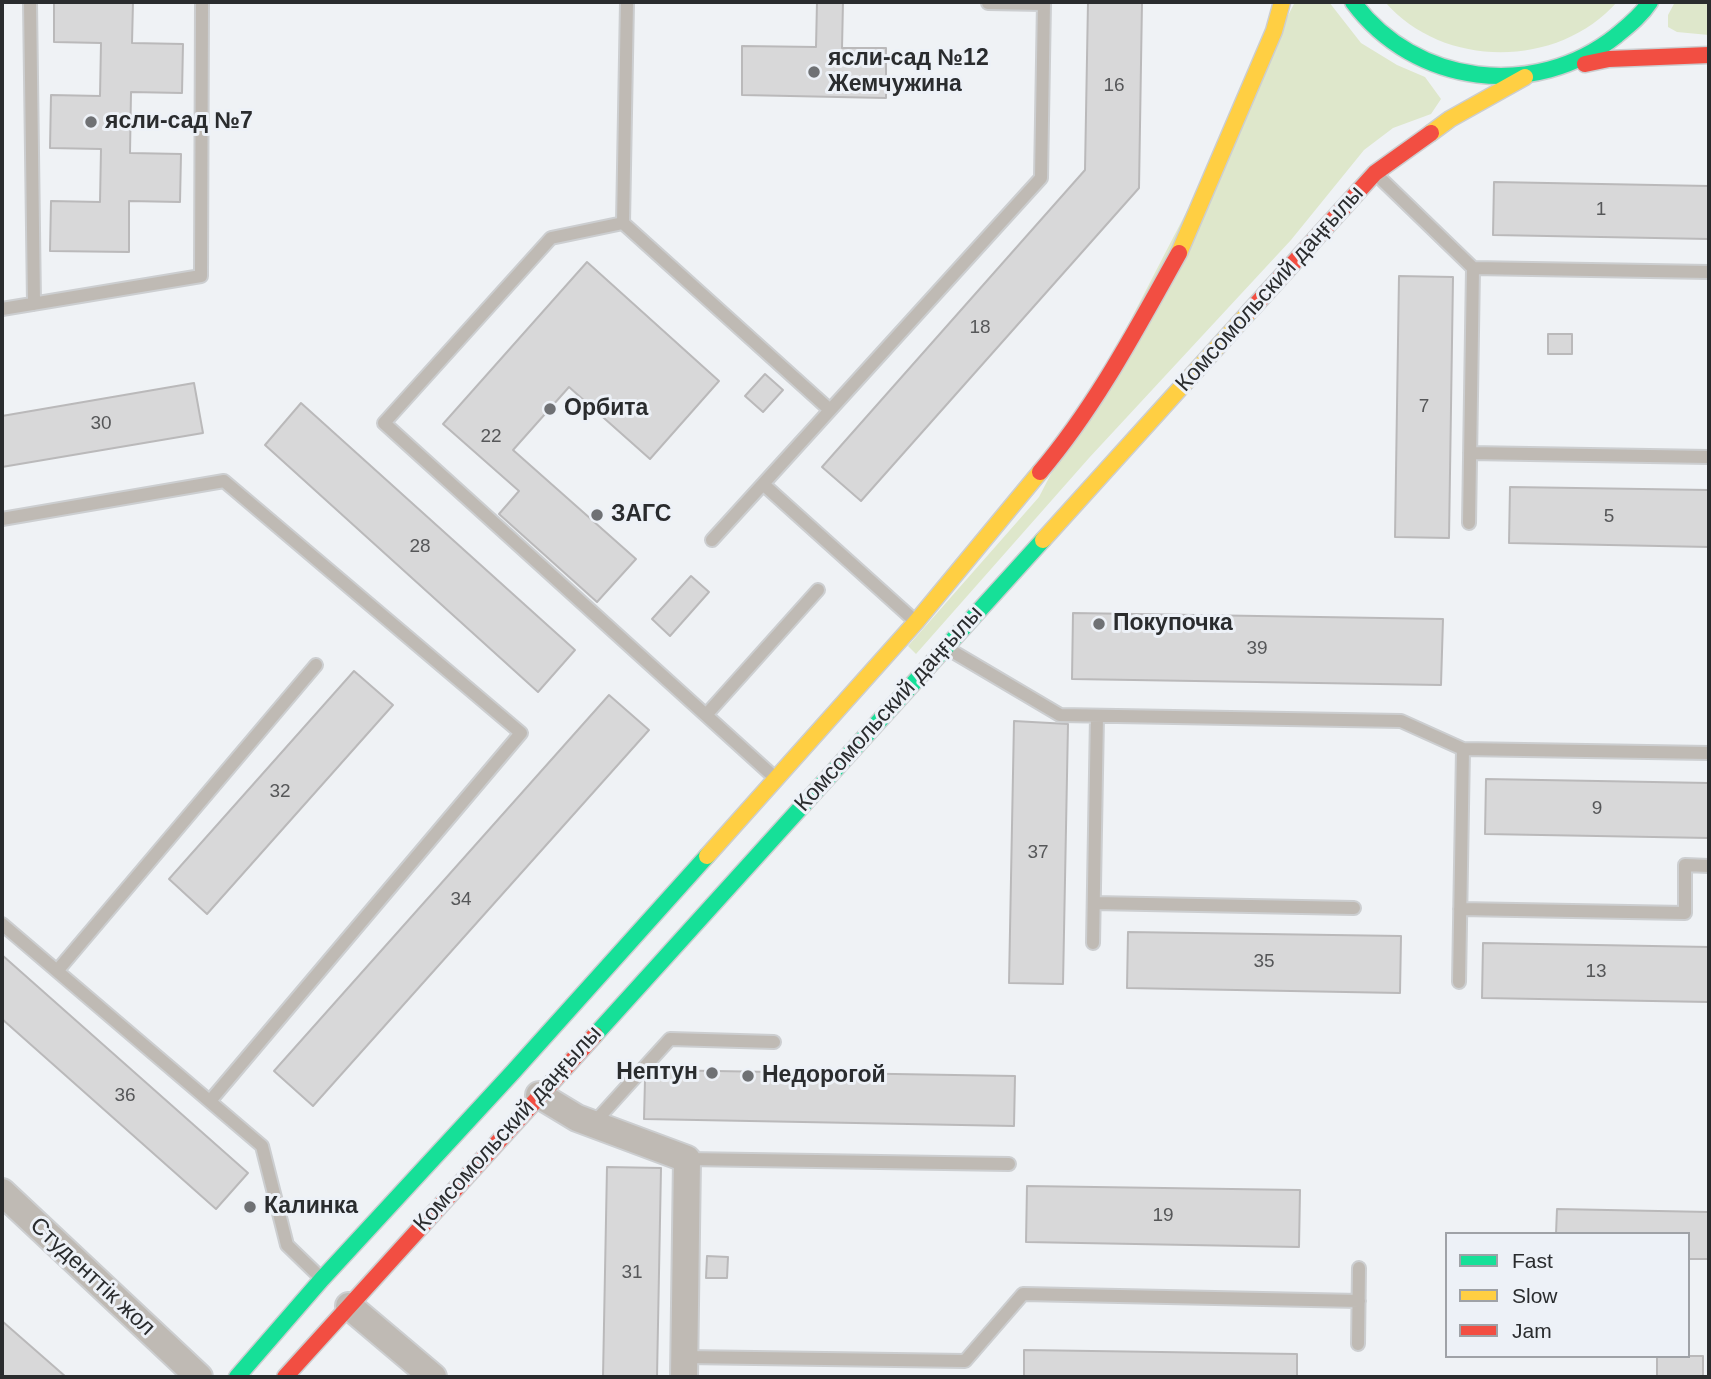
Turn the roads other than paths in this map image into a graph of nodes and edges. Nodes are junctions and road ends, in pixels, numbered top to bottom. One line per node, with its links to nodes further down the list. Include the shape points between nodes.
1 (30, 2): 16 (lane)
2 (202, 2): 16 (lane, via 201,276)
3 (627, 2): 13 (lane)
4 (1282, 2): 26 (street, Комсомольский даңғылы, via 1184,244 1128,344 1069,438)
5 (1353, 2): 11 (street, via 1389,40 1430,64 1476,77)
6 (1650, 2): 10 (street, via 1612,42)
7 (988, 3): 8 (lane)
8 (1044, 3): 18 (lane, via 1041,178)
9 (1709, 55): 10 (street, via 1609,59)
10 (1566, 67): 11 (street)
11 (1525, 77): 12 (street, Комсомольский даңғылы, via 1450,118)
12 (1375, 173): 14 (lane); 27 (street, Комсомольский даңғылы)
13 (623, 223): 18 (lane); 29 (lane, via 551,238 384,423)
14 (1473, 268): 15 (lane); 19 (lane)
15 (1709, 272)
16 (34, 304): 17 (lane)
17 (2, 309)
18 (830, 410): 21 (lane)
19 (1470, 453): 20 (lane); 23 (lane)
20 (1709, 457)
21 (763, 484): 24 (lane); 26 (lane)
22 (2, 519): 44 (lane, via 225,481 521,733)
23 (1469, 523)
24 (712, 540)
25 (818, 590): 29 (lane)
26 (916, 622): 33 (street, Комсомольский даңғылы)
27 (945, 647): 30 (lane, via 1060,715); 43 (street, Комсомольский даңғылы)
28 (316, 665): 40 (lane)
29 (706, 715): 33 (lane)
30 (1097, 716): 31 (lane, via 1401,721); 35 (lane)
31 (1463, 749): 32 (lane); 37 (lane)
32 (1709, 753)
33 (775, 778): 43 (street, Комсомольский даңғылы)
34 (1709, 866): 37 (lane, via 1685,865 1685,913)
35 (1094, 903): 36 (lane); 39 (lane)
36 (1354, 908)
37 (1460, 909): 41 (lane)
38 (2, 924): 40 (lane)
39 (1093, 943)
40 (57, 971): 44 (lane)
41 (1459, 982)
42 (774, 1042): 45 (lane, via 670,1039)
43 (526, 1083): 45 (street); 50 (street, Комсомольский даңғылы); 52 (street, Комсомольский даңғылы)
44 (210, 1101): 50 (lane, via 262,1146 288,1245)
45 (592, 1125): 46 (street)
46 (687, 1159): 47 (lane); 54 (street)
47 (1009, 1164)
48 (2, 1192): 55 (street, Студенттік жол)
49 (1359, 1268): 51 (lane)
50 (322, 1279): 56 (street, Комсомольский даңғылы)
51 (1359, 1301): 53 (lane); 54 (lane, via 1023,1294 965,1362)
52 (349, 1306): 57 (street, Комсомольский даңғылы); 58 (street)
53 (1358, 1345)
54 (685, 1367)
55 (191, 1369)
56 (237, 1377)
57 (285, 1377)
58 (433, 1377)

